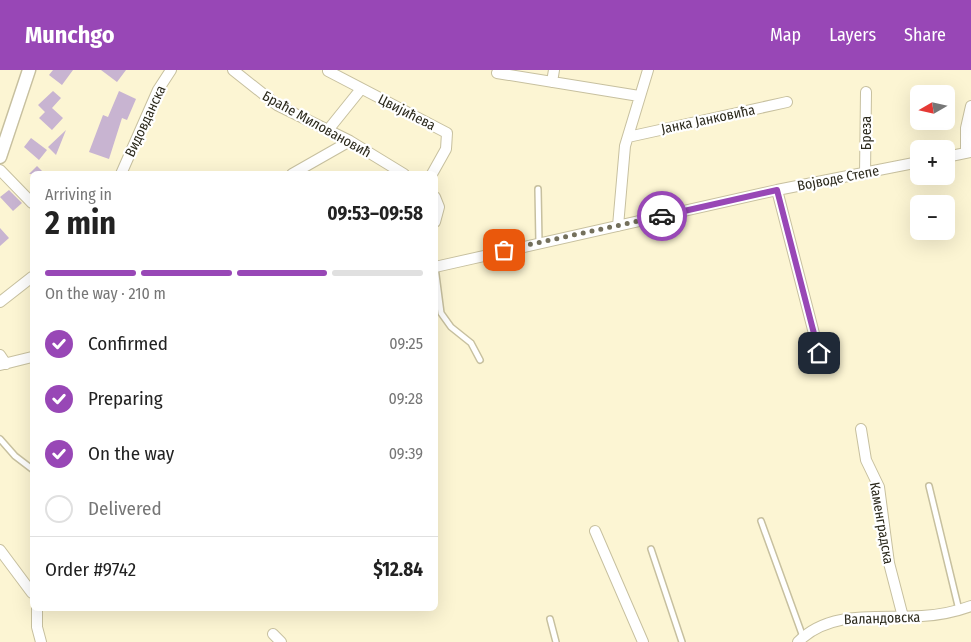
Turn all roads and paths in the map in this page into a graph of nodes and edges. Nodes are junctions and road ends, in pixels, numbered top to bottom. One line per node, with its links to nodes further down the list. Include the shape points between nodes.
1 (29, 70): 19 (street)
2 (171, 70): 22 (street, Видовданска, via 158,90)
3 (233, 70): 14 (street, Браће Миловановић, via 277,105)
4 (554, 70): 8 (street)
5 (648, 70): 11 (street)
6 (328, 71): 9 (street, Цвијићева)
7 (497, 73): 8 (street)
8 (552, 82): 11 (street)
9 (361, 89): 14 (street); 25 (street, Цвијићева, via 447,133 446,149)
10 (866, 92): 26 (street, Бреза)
11 (639, 96): 15 (street)
12 (788, 102): 15 (street, Јанка Јанковића)
13 (971, 106): 17 (street, via 966,128)
14 (328, 130): 16 (street, Браће Миловановић)
15 (628, 137): 30 (street)
16 (350, 141): 23 (street); 24 (street, Браће Миловановић)
17 (968, 152): 18 (street)
18 (955, 155)
19 (0, 157)
20 (910, 164): 26 (street, Војводе Степе)
21 (0, 170): 29 (street)
22 (122, 171)
23 (297, 171)
24 (399, 171)
25 (434, 171)
26 (866, 174): 28 (street, Војводе Степе)
27 (538, 189): 31 (lane)
28 (777, 190): 30 (street, Војводе Степе); 36 (street)
29 (30, 201)
30 (618, 226): 31 (street, Војводе Степе)
31 (539, 242): 32 (street, Војводе Степе)
32 (438, 265)
33 (30, 279): 35 (street)
34 (438, 290): 38 (lane, via 441,313 451,327 471,343)
35 (0, 302)
36 (819, 353)
37 (30, 357): 39 (street)
38 (480, 360)
39 (2, 361)
40 (861, 429): 52 (street, Каменградска, via 866,460 878,487 889,563)
41 (0, 438): 42 (lane)
42 (30, 467)
43 (930, 486): 50 (lane)
44 (761, 521): 54 (lane)
45 (595, 531): 57 (street)
46 (651, 549): 58 (lane)
47 (0, 550): 48 (street)
48 (30, 589)
49 (971, 606): 50 (street, Валандовска)
50 (960, 610): 52 (street, Валандовска)
51 (37, 611): 55 (street, via 37,632)
52 (903, 617): 54 (street, Валандовска, via 835,620)
53 (550, 619): 56 (lane)
54 (800, 640)
55 (41, 642)
56 (556, 642)
57 (643, 642)
58 (682, 642)

